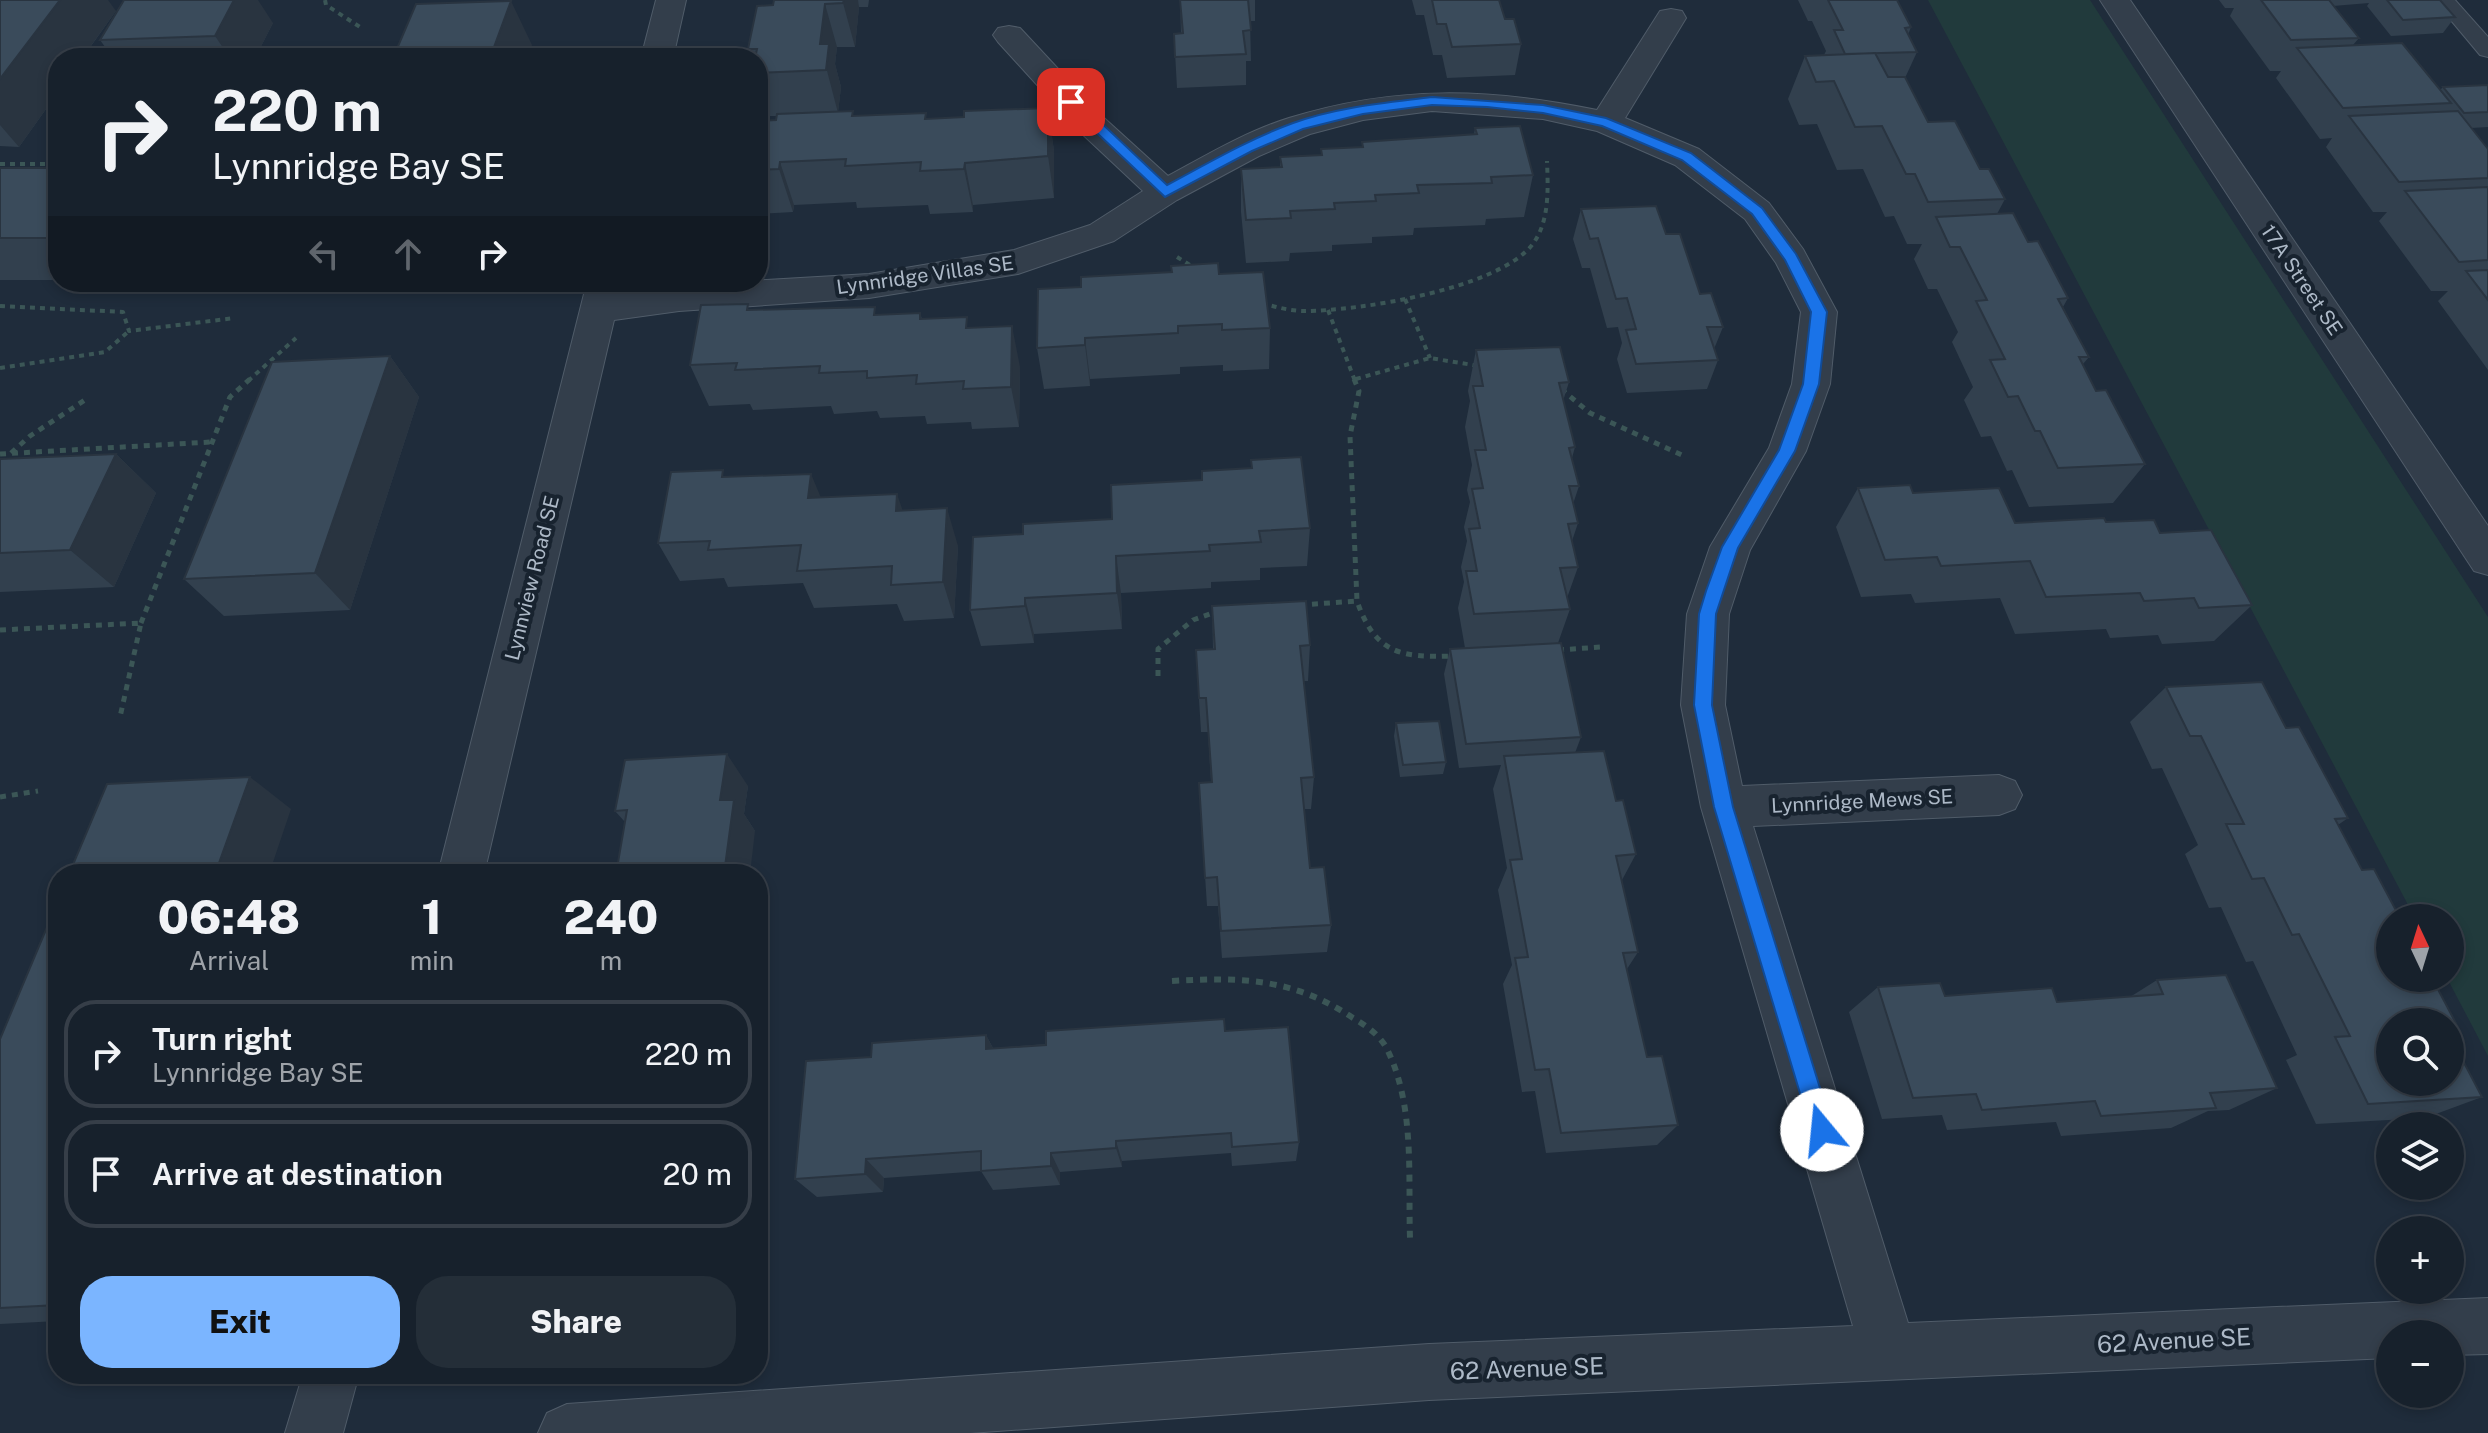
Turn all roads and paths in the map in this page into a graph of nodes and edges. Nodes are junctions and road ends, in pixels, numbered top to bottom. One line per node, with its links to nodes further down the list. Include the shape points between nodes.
1 (325, 0): 6 (path)
2 (671, 0): 8 (street)
3 (2115, 0): 35 (street, 17A Street SE)
4 (2444, 0): 9 (lane)
5 (1671, 18): 10 (street)
6 (360, 27)
7 (1009, 35): 14 (street, via 1091,124)
8 (659, 48)
9 (2488, 50)
10 (1606, 122): 14 (street, Lynnridge Villas SE, via 1487,103 1432,101 1363,110 1299,126); 49 (street, Lynnridge Villas SE, via 1687,157 1757,211 1791,258 1819,312 1811,384 1787,451 1730,547 1708,614 1703,705)
11 (1547, 161): 18 (path, via 1548,205 1531,247 1498,269)
12 (0, 164): 13 (path)
13 (48, 164)
14 (1165, 192): 17 (street, Lynnridge Villas SE, via 1102,233 1018,262 869,286 679,298)
15 (1177, 257): 16 (path)
16 (1198, 270)
17 (601, 296): 50 (street, Lynnview Road SE)
18 (1405, 299): 21 (path); 25 (path)
19 (1255, 300): 21 (path, via 1305,311)
20 (0, 306): 23 (path, via 123,312)
21 (1328, 310): 28 (path)
22 (235, 318): 23 (path)
23 (129, 331): 26 (path, via 105,352)
24 (296, 338): 31 (path, via 230,397)
25 (1430, 358): 27 (path); 28 (path)
26 (0, 368)
27 (1488, 368)
28 (1356, 379): 36 (path, via 1359,391 1350,436)
29 (1551, 383): 34 (path, via 1590,413)
30 (88, 398): 32 (path)
31 (211, 442): 32 (path); 39 (path)
32 (11, 453): 33 (path)
33 (0, 454)
34 (1682, 455)
35 (2488, 559)
36 (1357, 601): 37 (path); 43 (path, via 1377,643 1402,656)
37 (1287, 605)
38 (1222, 611): 44 (path, via 1210,612 1176,632 1158,649)
39 (141, 623): 40 (path); 45 (path)
40 (0, 630)
41 (1601, 647): 42 (path)
42 (1555, 650)
43 (1462, 656)
44 (1158, 676)
45 (120, 717)
46 (38, 791): 48 (path)
47 (1999, 795): 49 (street, Lynnridge Mews SE)
48 (0, 797)
49 (1724, 807): 54 (street, Lynnridge Villas SE)
50 (463, 864)
51 (1172, 981): 52 (path, via 1267,978 1302,989 1371,1028 1388,1048 1401,1087)
52 (1410, 1238)
53 (2488, 1326): 54 (street, 62 Avenue SE)
54 (1889, 1353): 57 (street, 62 Avenue SE, via 1429,1372)
55 (328, 1384): 56 (street)
56 (314, 1433)
57 (567, 1433)

